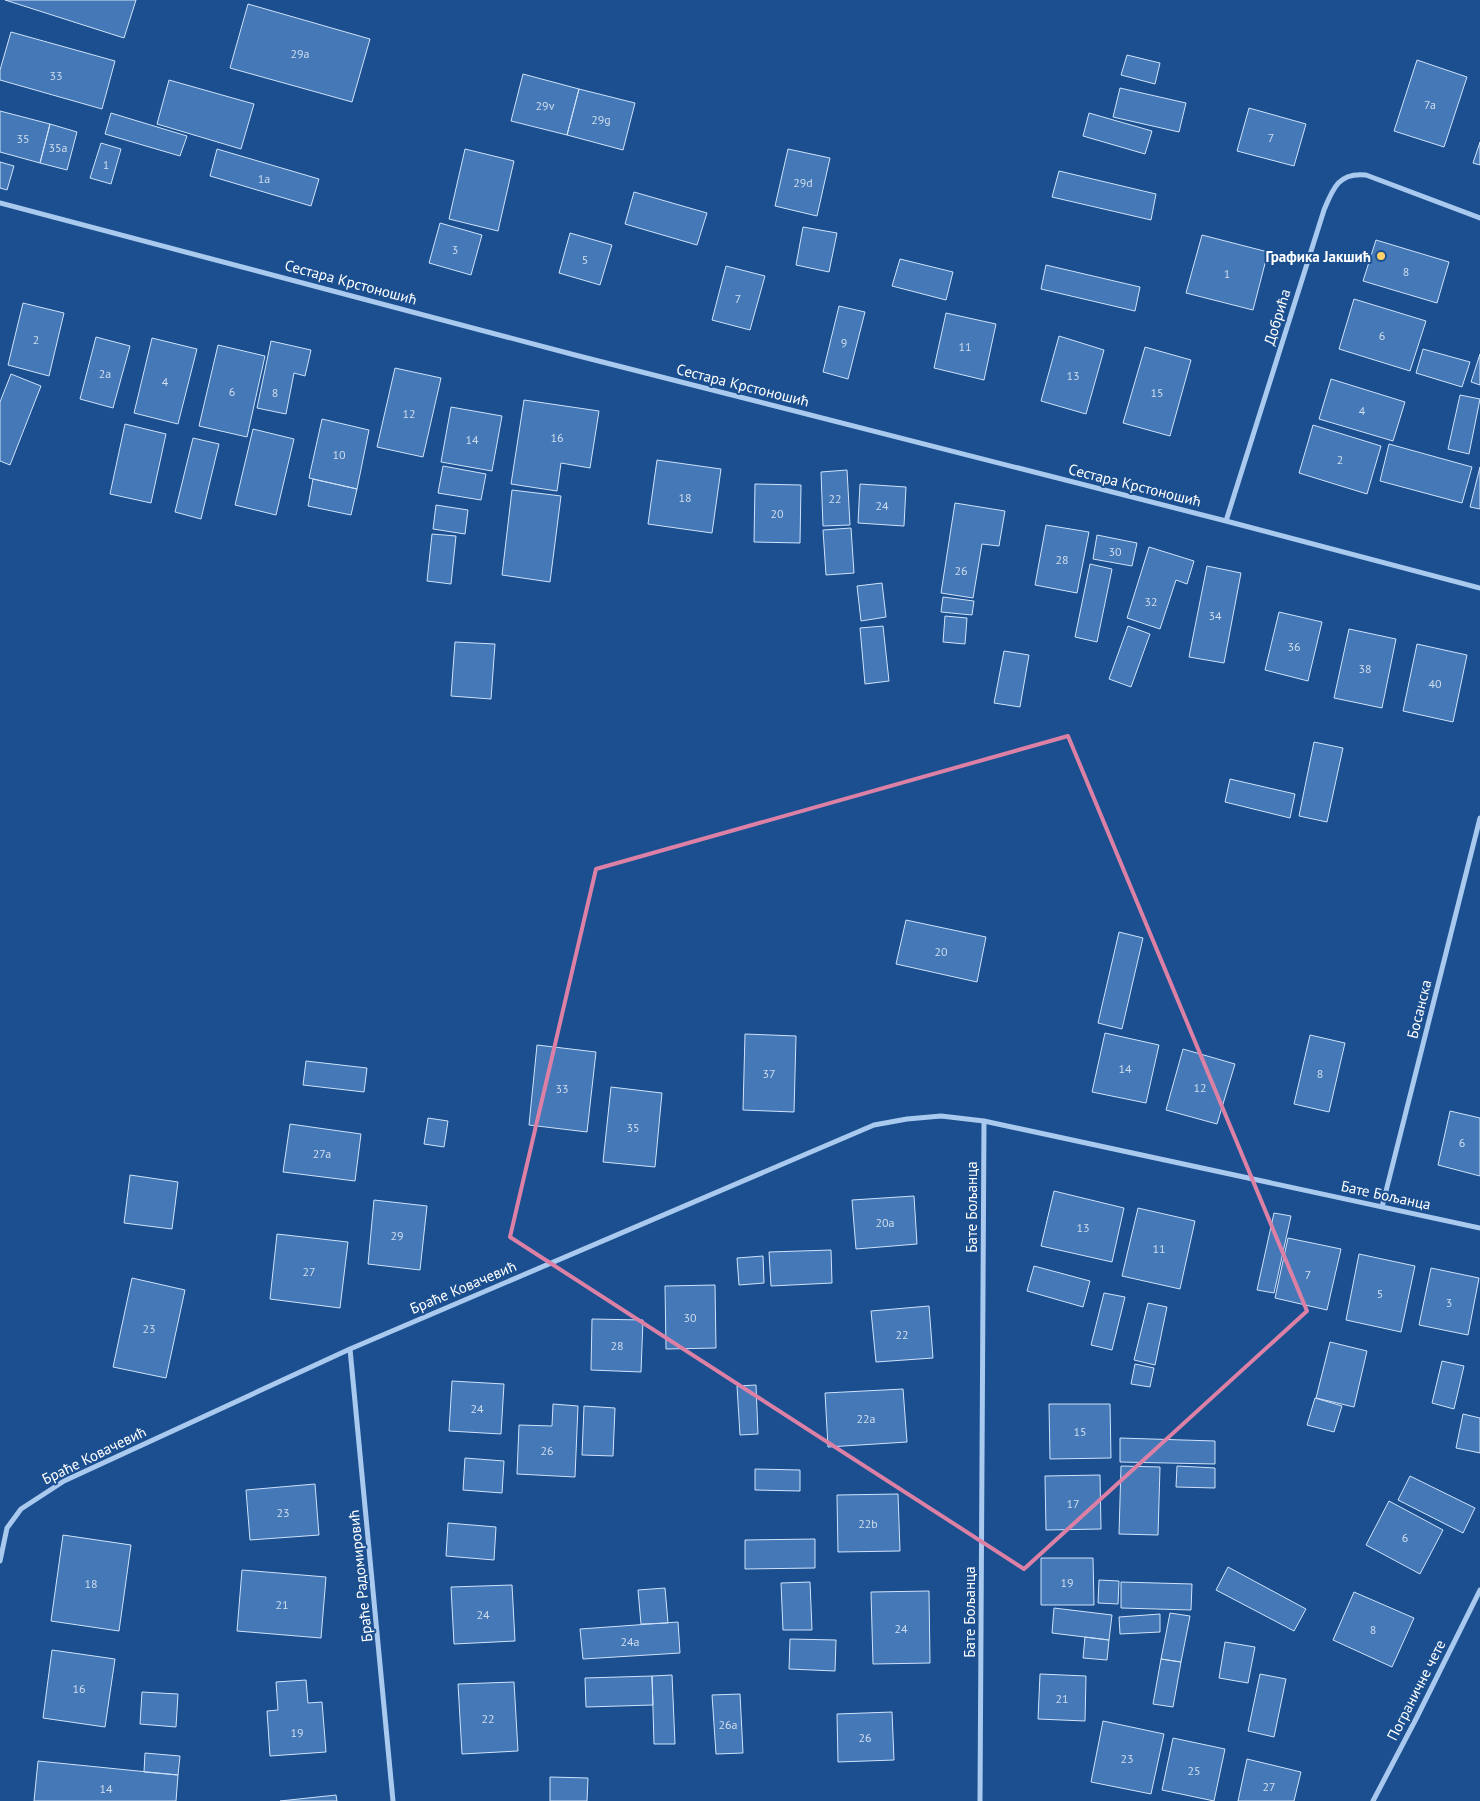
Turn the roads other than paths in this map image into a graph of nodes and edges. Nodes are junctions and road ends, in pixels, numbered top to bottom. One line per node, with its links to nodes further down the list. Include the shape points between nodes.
1 (0, 203): 3 (street, Сестара Крстоношић, via 576,355)
2 (1480, 218): 3 (street, Добрића, via 1366,175 1354,174 1342,179 1324,210)
3 (1226, 521): 4 (street, Сестара Крстоношић)
4 (1480, 588)
5 (1480, 818): 7 (street, Босанска)
6 (984, 1121): 7 (street, Бате Бољанца); 9 (street, Браће Ковачевић, via 941,1116 907,1118 874,1125); 13 (street, Бате Бољанца)
7 (1382, 1207): 8 (street, Бате Бољанца)
8 (1480, 1228)
9 (350, 1349): 10 (street, Браће Ковачевић, via 64,1481 22,1509 7,1528); 12 (street, Браће Радомировић)
10 (0, 1561)
11 (1480, 1590): 14 (street, Пограничне чете)
12 (393, 1801)
13 (980, 1801)
14 (1373, 1801)

